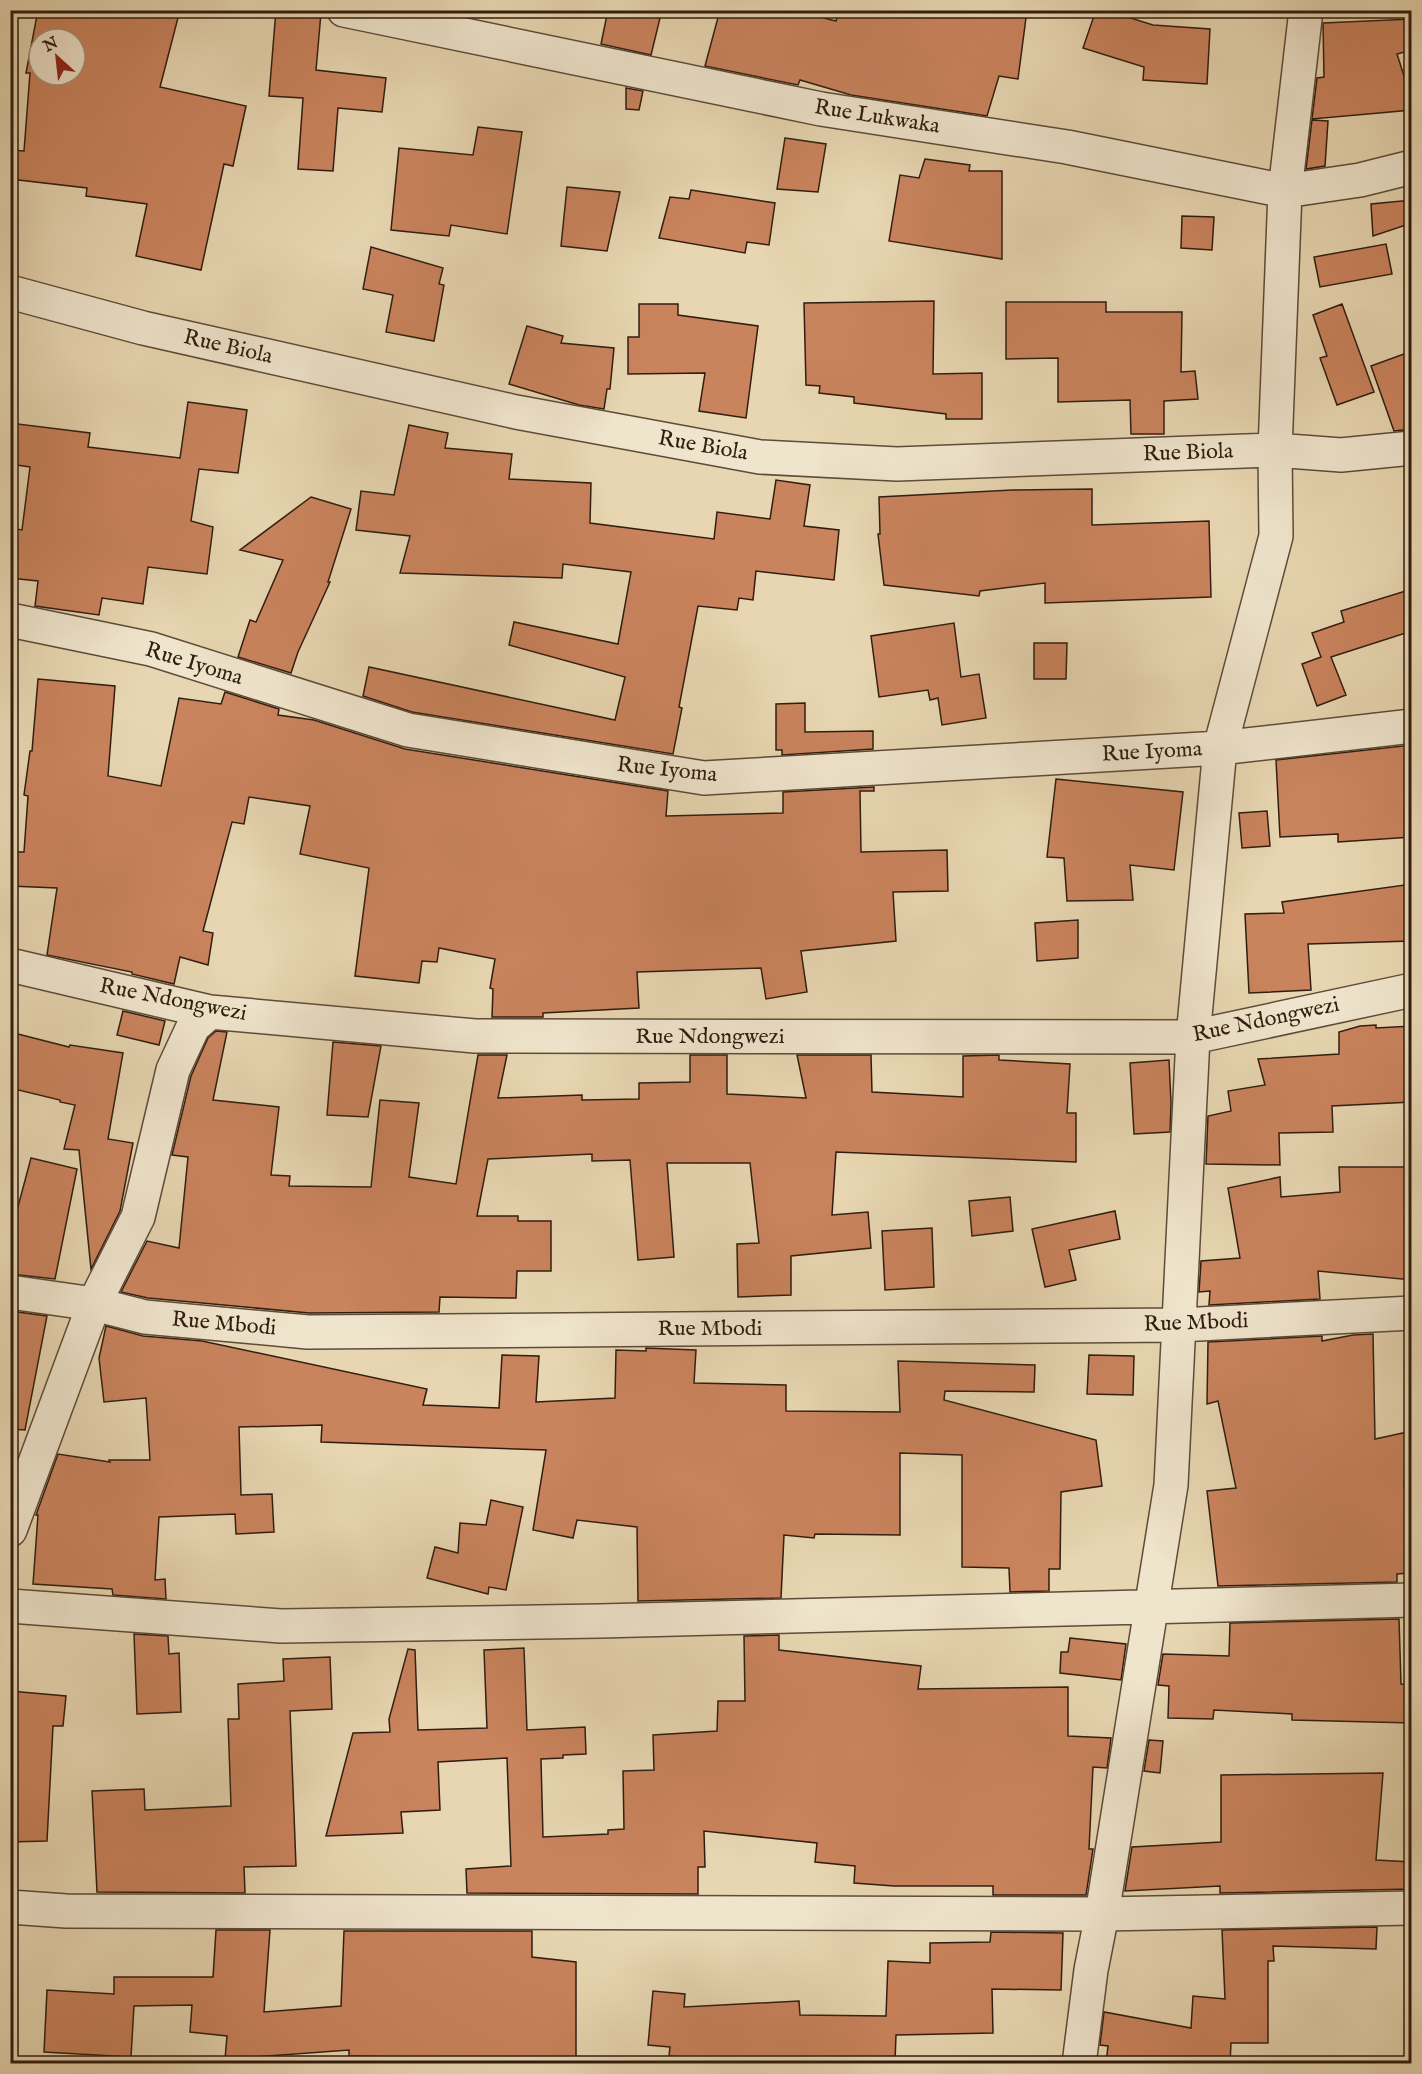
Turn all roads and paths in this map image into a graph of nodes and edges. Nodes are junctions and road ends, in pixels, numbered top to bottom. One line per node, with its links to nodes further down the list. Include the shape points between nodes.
1 (344, 10): 4 (street, Rue Lukwaka, via 821,109 1066,147)
2 (1306, 10): 4 (street)
3 (1412, 167): 4 (street, Rue Lukwaka, via 1360,180)
4 (1285, 191): 7 (street)
5 (10, 292): 7 (street, Rue Biola, via 143,328 516,412 760,456 897,464)
6 (1412, 448): 7 (street, Rue Biola, via 1341,454)
7 (1275, 450): 10 (street, via 1276,536)
8 (10, 620): 10 (street, Rue Iyoma, via 151,649 408,730 704,778)
9 (1412, 726): 10 (street, Rue Iyoma)
10 (1220, 748): 14 (street)
11 (10, 965): 13 (street, Rue Ndongwezi)
12 (1412, 990): 14 (street, Rue Ndongwezi)
13 (210, 1012): 14 (street, Rue Ndongwezi, via 475,1036); 16 (street, via 193,1027 173,1070 138,1217)
14 (1194, 1037): 18 (street)
15 (10, 1292): 16 (street, Rue Mbodi)
16 (93, 1304): 18 (street, Rue Mbodi, via 145,1317 308,1332); 19 (street)
17 (1412, 1313): 18 (street, Rue Mbodi)
18 (1179, 1325): 22 (street, via 1171,1485)
19 (10, 1530)
20 (1412, 1600): 22 (street)
21 (10, 1605): 22 (street, via 281,1626)
22 (1150, 1607): 25 (street)
23 (10, 1907): 25 (street, via 66,1911)
24 (1412, 1908): 25 (street)
25 (1102, 1914): 26 (street)
26 (1078, 2064)

